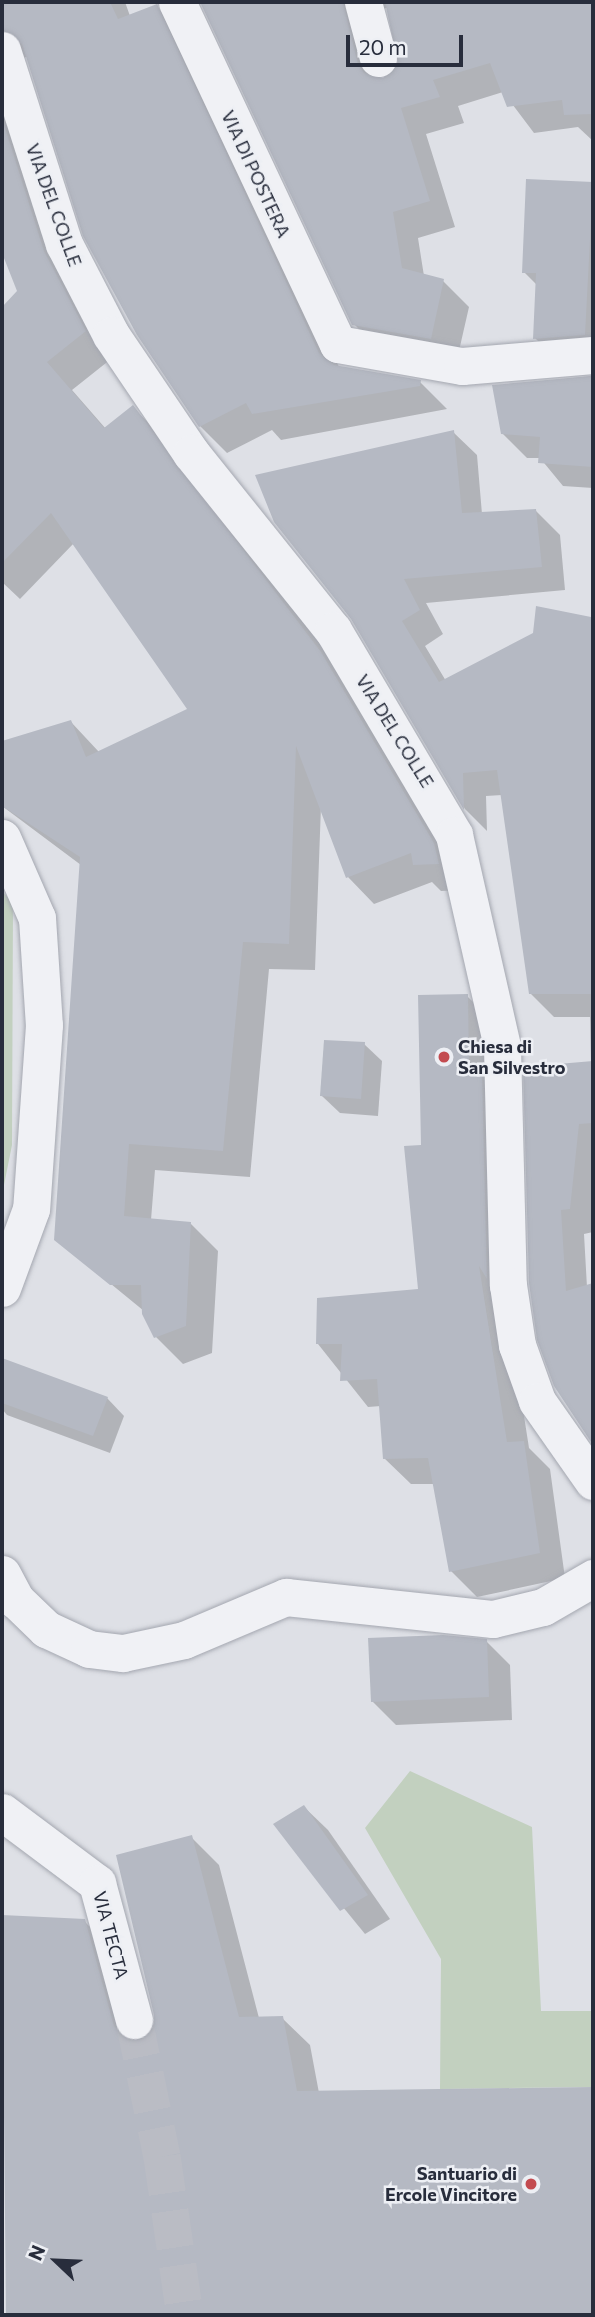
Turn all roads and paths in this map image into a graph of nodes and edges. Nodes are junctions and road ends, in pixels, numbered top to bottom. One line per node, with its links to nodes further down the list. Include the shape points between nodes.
1 (177, 2): 5 (street, VIA DI POSTERA, via 338,344 462,366)
2 (363, 2): 4 (street)
3 (2, 50): 8 (street, VIA DEL COLLE, via 64,243 111,335 191,453 327,622 454,835 502,1046 508,1285 517,1345 537,1401)
4 (379, 58)
5 (593, 355)
6 (2, 838): 7 (street, via 37,918 44,1025 31,1209)
7 (2, 1288)
8 (593, 1481)
9 (2, 1574): 10 (street, via 16,1600 46,1629 89,1649 123,1653 184,1640 286,1597 494,1619 543,1607)
10 (593, 1578)
11 (2, 1812): 12 (street, VIA TECTA, via 97,1883)
12 (134, 2020)

